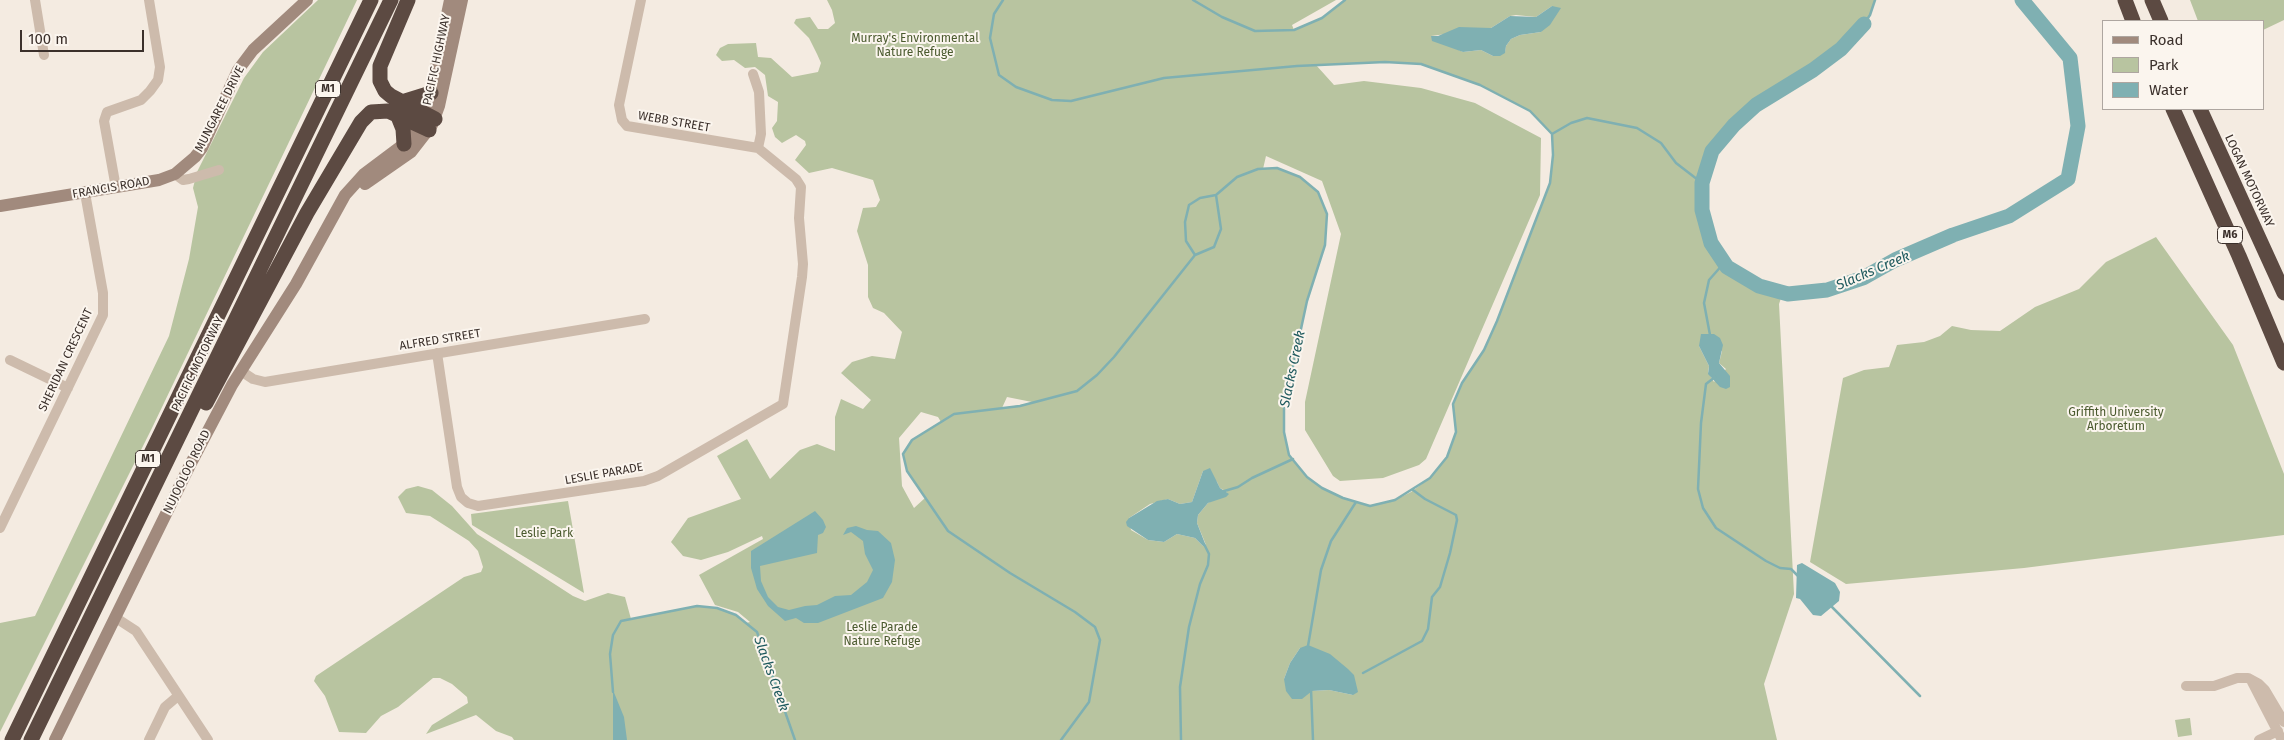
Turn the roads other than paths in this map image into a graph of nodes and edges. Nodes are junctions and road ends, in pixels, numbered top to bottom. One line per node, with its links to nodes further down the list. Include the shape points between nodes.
1 (35, 0): 14 (street)
2 (149, 0): 25 (street, via 160,67 158,80 141,100 107,112 104,121)
3 (307, 0): 24 (street, MUNGAREE DRIVE, via 253,50 238,70 202,148)
4 (371, 0): 43 (highway, PACIFIC MOTORWAY / M1)
5 (391, 0): 37 (highway, PACIFIC MOTORWAY / M1)
6 (408, 0): 17 (highway, via 379,70 385,91)
7 (450, 0): 16 (street, PACIFIC HIGHWAY)
8 (462, 0): 20 (street, PACIFIC HIGHWAY)
9 (641, 0): 22 (street, WEBB STREET, via 619,105 622,120 627,126)
10 (2124, 0): 12 (highway)
11 (2152, 0): 13 (highway)
12 (2133, 20)
13 (2161, 20)
14 (44, 55)
15 (752, 74): 22 (street, via 759,92 761,134)
16 (431, 93): 17 (highway); 20 (street, PACIFIC HIGHWAY)
17 (400, 108): 20 (highway); 21 (highway); 37 (highway, via 376,111 361,122 303,220 201,412)
18 (2173, 110): 34 (highway, M6, via 2240,256)
19 (2200, 110): 30 (highway, LOGAN MOTORWAY / M6)
20 (427, 122): 21 (street, PACIFIC HIGHWAY); 28 (street, PACIFIC HIGHWAY, via 411,152 368,181)
21 (404, 144): 28 (street, PACIFIC HIGHWAY, via 357,180)
22 (758, 148): 29 (street, WEBB STREET, via 796,179 801,187)
23 (219, 170): 24 (street, FRANCIS ROAD, via 183,180)
24 (175, 174): 25 (street, FRANCIS ROAD)
25 (116, 188): 26 (street, FRANCIS ROAD)
26 (85, 193): 27 (street, FRANCIS ROAD); 36 (street, SHERIDAN CRESCENT, via 104,305 103,315)
27 (0, 206)
28 (336, 213): 35 (street, NUJOOLOO ROAD)
29 (799, 218): 32 (street, LESLIE PARADE, via 802,277 783,404 658,476 644,481 487,506 468,503 457,487)
30 (2284, 293)
31 (645, 319): 32 (street, ALFRED STREET)
32 (437, 353): 35 (street, ALFRED STREET, via 265,382)
33 (10, 360): 36 (street)
34 (2284, 363)
35 (241, 371): 39 (street, NUJOOLOO ROAD, via 214,416)
36 (68, 388): 38 (street, SHERIDAN CRESCENT)
37 (186, 423): 44 (highway, PACIFIC MOTORWAY / M1)
38 (0, 528)
39 (116, 618): 41 (street, via 136,631); 45 (street, NUJOOLOO ROAD)
40 (2186, 686): 42 (street, via 2214,686 2237,678 2248,678)
41 (178, 696): 46 (street, via 165,707); 47 (street)
42 (2281, 731): 48 (street)
43 (12, 740)
44 (31, 740)
45 (55, 740)
46 (149, 740)
47 (208, 740)
48 (2259, 740)

